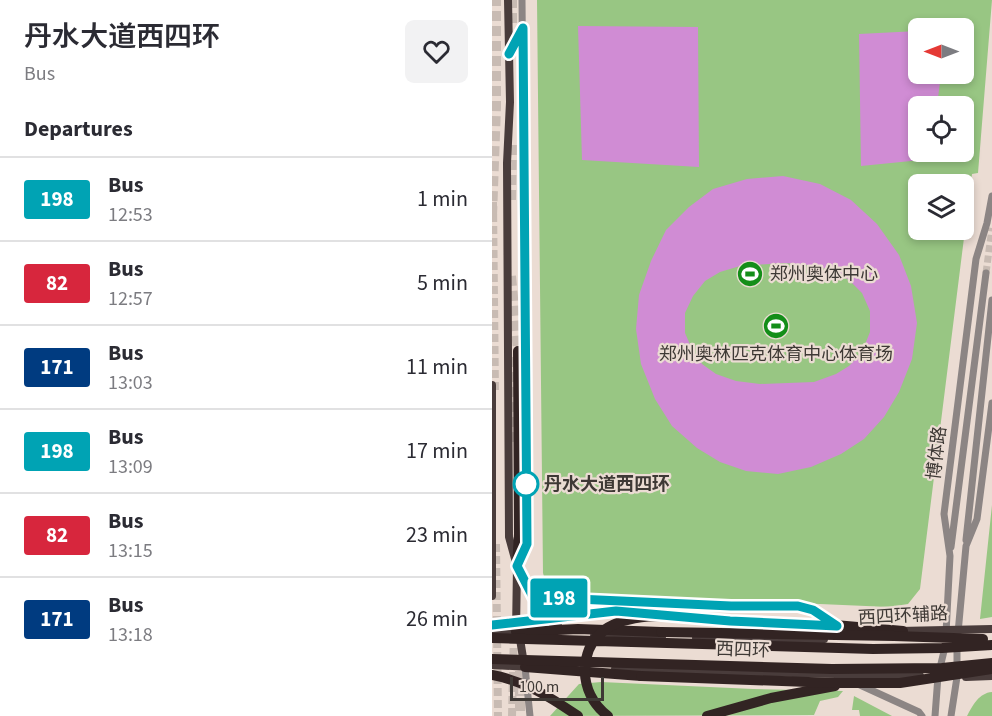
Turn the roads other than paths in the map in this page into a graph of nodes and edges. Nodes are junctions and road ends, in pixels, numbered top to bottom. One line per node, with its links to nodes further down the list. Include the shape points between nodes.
1 (508, 0): 4 (main road)
2 (522, 0): 3 (street)
3 (523, 28): 4 (street); 13 (street, via 527,544)
4 (509, 54): 13 (main road, via 509,537)
5 (992, 196): 12 (street, 博体路, via 976,259 944,514)
6 (986, 273): 12 (street)
7 (992, 300): 11 (street)
8 (518, 351): 13 (highway)
9 (492, 385): 14 (main road)
10 (992, 403): 11 (street, via 977,519)
11 (966, 546): 22 (street)
12 (950, 556): 21 (street, 博体路)
13 (517, 566): 15 (highway); 25 (main road)
14 (492, 596)
15 (533, 597): 18 (street, via 798,606 813,610); 20 (highway)
16 (653, 615): 17 (highway, bridge, via 616,611); 18 (highway, bridge); 44 (highway, bridge, via 608,627 590,650 585,678 590,695)
17 (492, 625)
18 (837, 626): 23 (highway)
19 (992, 629): 22 (main road, 西四环辅路)
20 (560, 630): 25 (highway); 27 (highway, bridge)
21 (946, 630): 22 (main road, 西四环辅路); 23 (main road, 西四环辅路); 30 (street, 博体路)
22 (958, 630): 29 (street)
23 (903, 631): 25 (main road, 西四环辅路, via 812,640)
24 (492, 633): 25 (main road, 西四环辅路)
25 (518, 636): 26 (highway, 西四环, bridge); 30 (highway, 西四环, bridge, via 873,649); 34 (main road)
26 (492, 638)
27 (992, 640)
28 (992, 645): 29 (highway, 西四环, bridge)
29 (957, 647): 30 (highway, 西四环, bridge); 40 (street)
30 (945, 648): 38 (street, 博体路)
31 (492, 659): 32 (highway, 西四环, bridge, via 832,669 942,668)
32 (992, 663)
33 (492, 665): 34 (main road)
34 (525, 667): 37 (main road); 41 (highway, bridge, via 641,676); 42 (street)
35 (992, 669): 41 (highway, bridge, via 917,681)
36 (492, 675): 43 (highway, bridge, via 543,692)
37 (835, 675): 38 (main road); 46 (street)
38 (938, 676): 40 (main road); 47 (street, 博体路)
39 (992, 676): 40 (main road)
40 (957, 677): 48 (street)
41 (853, 683): 45 (highway, bridge, via 771,698)
42 (530, 716)
43 (578, 716)
44 (608, 716)
45 (707, 716)
46 (922, 716)
47 (935, 716)
48 (951, 716)

